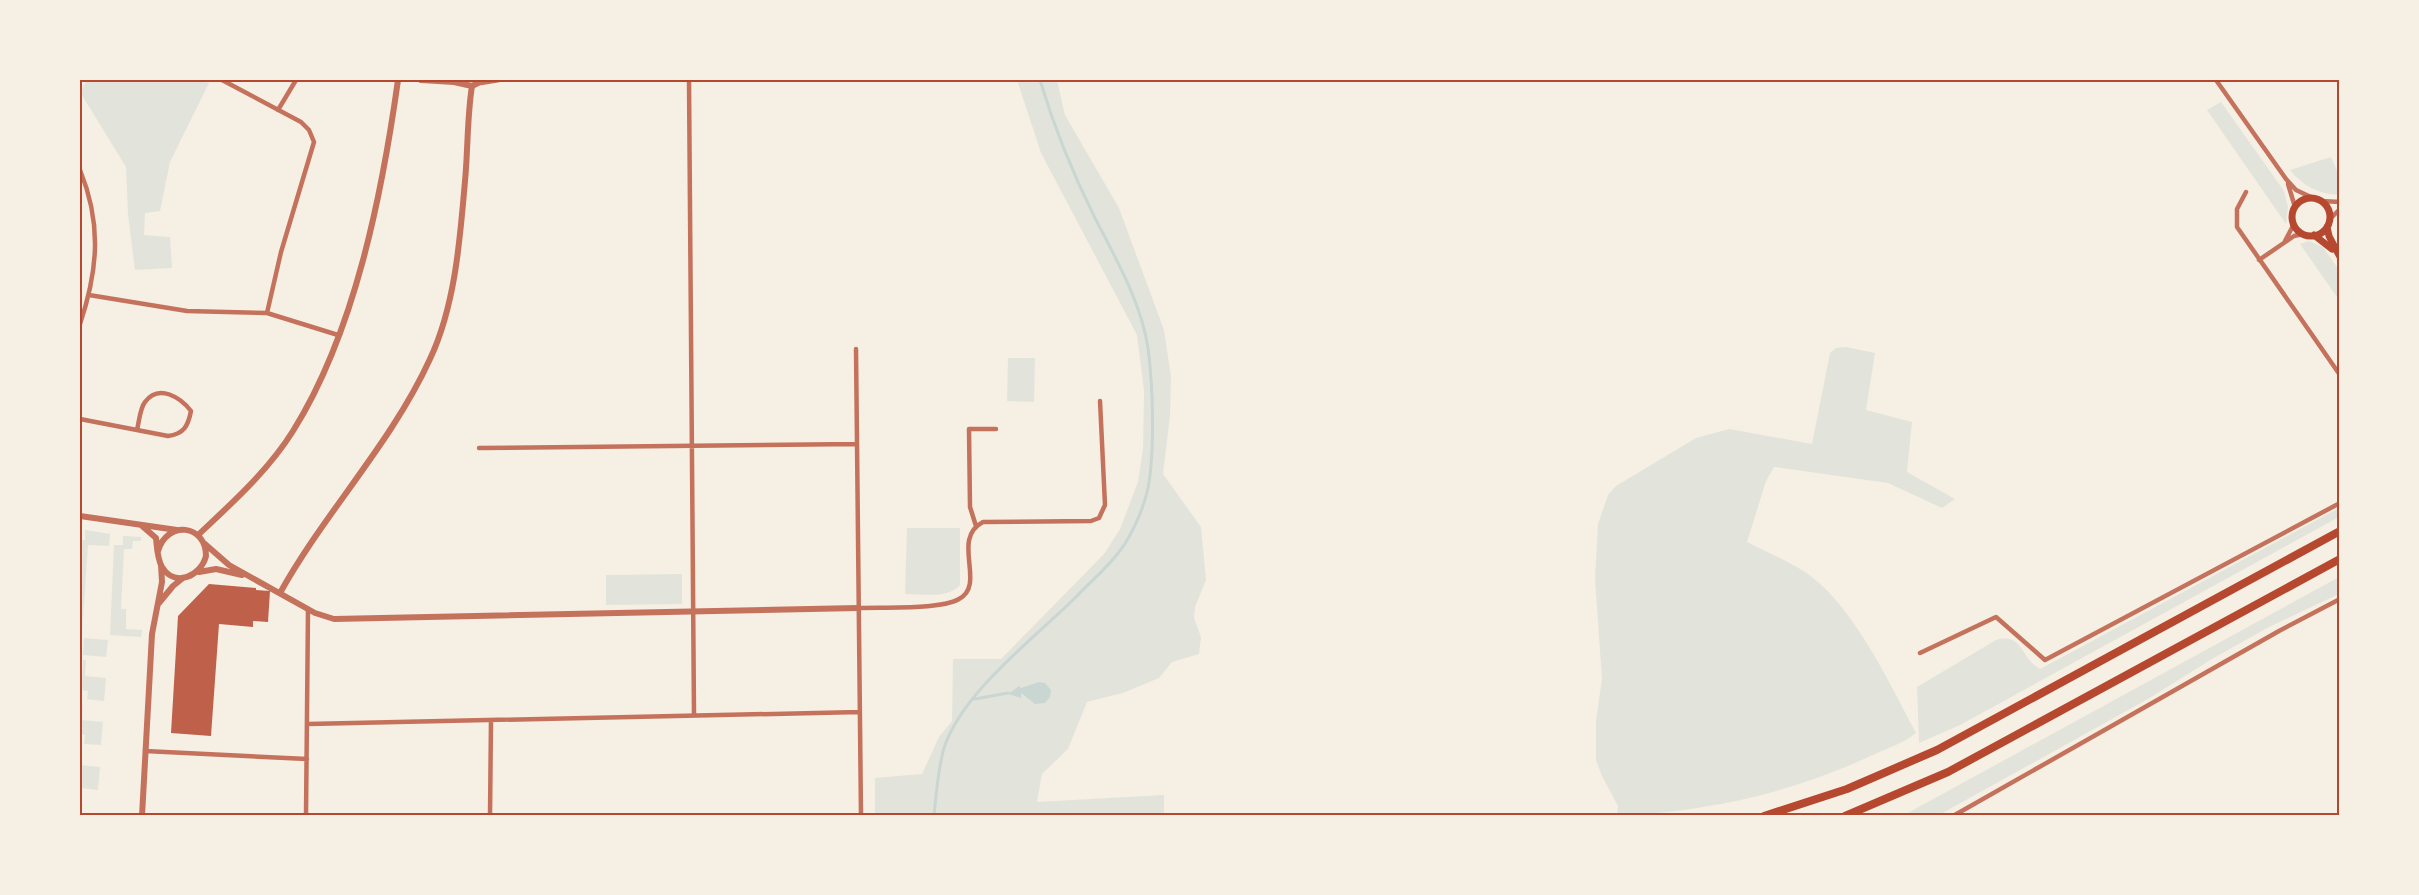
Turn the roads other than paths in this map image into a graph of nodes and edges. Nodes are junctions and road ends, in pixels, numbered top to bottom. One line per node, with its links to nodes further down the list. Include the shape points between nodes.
1 (222, 80): 10 (street)
2 (296, 80): 10 (street)
3 (398, 80): 29 (street, via 373,223)
4 (421, 80): 9 (street)
5 (500, 80): 8 (street)
6 (689, 80): 37 (street)
7 (2216, 80): 12 (street)
8 (482, 81): 9 (street)
9 (466, 83): 53 (street, via 458,245 444,319 433,352 392,428 310,542)
10 (278, 110): 27 (street, via 301,122 314,141)
11 (80, 171): 26 (street, via 93,211 94,271)
12 (2286, 179): 14 (street, via 2296,190); 17 (street)
13 (2246, 192): 25 (street, via 2236,209 2235,222)
14 (2313, 198): 15 (main road); 17 (main road)
15 (2321, 201): 16 (street); 19 (main road, via 2328,209)
16 (2340, 202)
17 (2295, 207): 20 (main road)
18 (2340, 209): 19 (street)
19 (2328, 223): 22 (main road); 24 (main road)
20 (2294, 224): 21 (main road); 23 (street)
21 (2303, 234): 22 (main road); 23 (street)
22 (2314, 235): 24 (main road)
23 (2281, 245): 25 (street)
24 (2338, 255)
25 (2259, 260): 31 (street)
26 (89, 295): 27 (street, via 187,310); 28 (street)
27 (267, 314): 29 (street)
28 (80, 324)
29 (338, 335): 45 (street, via 292,433 240,495)
30 (856, 349): 36 (street)
31 (2340, 375)
32 (1100, 401): 42 (street, via 1105,505 1099,518 991,521)
33 (80, 419): 35 (street)
34 (996, 429): 42 (street, via 969,429 970,507)
35 (137, 430): 35 (street, via 159,436 178,435 188,424 191,411 182,400 167,393 155,394 145,402)
36 (857, 444): 37 (street); 55 (street)
37 (690, 446): 38 (street); 57 (street)
38 (479, 448)
39 (2340, 503): 59 (street, via 2045,660 1996,616)
40 (80, 516): 41 (street)
41 (141, 525): 43 (street); 47 (street, via 156,538)
42 (976, 526): 55 (street, via 968,538 970,582 964,596 943,604)
43 (178, 530): 45 (street); 47 (street, via 164,537)
44 (2340, 531): 70 (highway, via 1937,750 1847,789)
45 (198, 535): 46 (street)
46 (205, 544): 50 (street, via 205,563); 51 (street, via 220,560)
47 (158, 551): 49 (street)
48 (2340, 559): 71 (highway, via 1948,772)
49 (161, 565): 52 (street, via 173,576); 58 (street, via 162,582)
50 (198, 573): 51 (street, via 216,569); 52 (street)
51 (251, 577): 53 (street)
52 (184, 578): 58 (street, via 162,598)
53 (280, 593): 56 (street)
54 (2340, 599): 72 (street)
55 (858, 608): 57 (street); 60 (street)
56 (308, 609): 57 (street, via 349,620); 63 (street)
57 (693, 612): 61 (street)
58 (154, 617): 64 (street)
59 (1920, 653)
60 (860, 712): 61 (street); 69 (street)
61 (694, 715): 62 (street)
62 (491, 720): 63 (street); 68 (street)
63 (308, 724): 65 (street)
64 (145, 751): 65 (street); 66 (street)
65 (307, 759): 67 (street)
66 (141, 816)
67 (306, 816)
68 (490, 816)
69 (861, 816)
70 (1764, 816)
71 (1845, 816)
72 (1953, 816)

